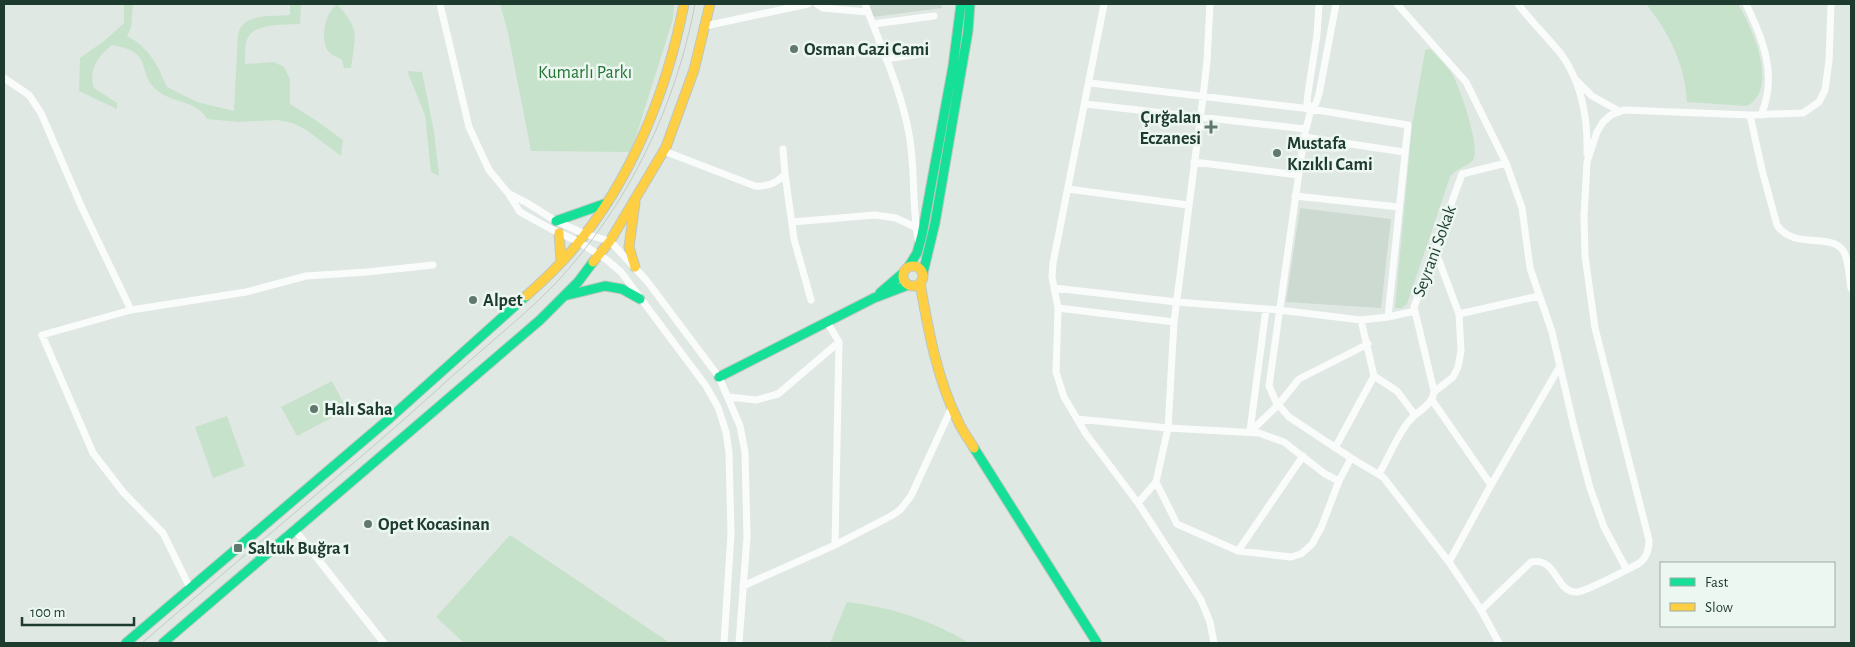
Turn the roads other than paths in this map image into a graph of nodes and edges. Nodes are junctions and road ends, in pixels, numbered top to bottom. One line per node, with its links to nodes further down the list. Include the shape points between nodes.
1 (440, 4): 43 (street, via 469,127 489,170)
2 (684, 4): 46 (main road, via 666,78 648,123)
3 (710, 4): 20 (main road)
4 (808, 4): 20 (street)
5 (817, 4): 17 (street, via 823,8)
6 (865, 4): 17 (street)
7 (961, 4): 56 (main road, via 941,138)
8 (970, 4): 63 (main road, via 935,224)
9 (1104, 4): 25 (street)
10 (1210, 4): 26 (street)
11 (1320, 4): 28 (street, via 1307,103)
12 (1336, 4): 28 (street, via 1319,94)
13 (1397, 4): 39 (street, via 1466,82)
14 (1518, 4): 24 (street, via 1560,53)
15 (1746, 4): 31 (street, via 1768,64 1768,93)
16 (1831, 4): 31 (street, via 1829,61 1822,99 1803,113)
17 (868, 12): 19 (street)
18 (934, 16): 19 (street)
19 (873, 24): 22 (street)
20 (705, 26): 35 (main road, via 694,70)
21 (924, 53): 22 (street)
22 (886, 60): 51 (street, via 898,88 909,135)
23 (4, 78): 77 (street, via 28,95 41,114)
24 (1576, 79): 29 (street, via 1592,96); 38 (street, via 1586,122)
25 (1090, 83): 26 (street); 27 (street)
26 (1203, 97): 28 (street); 32 (street)
27 (1085, 104): 32 (street); 42 (street)
28 (1311, 109): 33 (street); 36 (street, via 1408,124)
29 (1619, 111): 30 (street); 38 (street, via 1599,126)
30 (1750, 115): 31 (street); 68 (street, via 1777,225 1790,237 1838,246 1845,254)
31 (1761, 115)
32 (1200, 118): 33 (street); 37 (street)
33 (1305, 133): 36 (street); 41 (street)
34 (783, 149): 40 (street)
35 (664, 152): 40 (street, via 755,186 772,184); 45 (main road)
36 (1404, 152): 48 (street)
37 (1194, 162): 41 (street); 47 (street)
38 (1587, 162): 112 (street, via 1584,236 1591,305 1649,540 1644,559)
39 (1506, 163): 57 (street, Seyrani Sokak, via 1462,174); 70 (street, via 1522,208 1530,268)
40 (785, 174): 50 (street)
41 (1298, 175): 44 (street)
42 (1068, 189): 47 (street); 67 (street, via 1052,263)
43 (508, 194): 49 (street); 52 (street, via 520,212)
44 (1295, 196): 48 (street); 78 (street)
45 (635, 198): 54 (main road); 62 (main road, via 629,247)
46 (606, 203): 49 (main road); 53 (main road)
47 (1188, 205): 74 (street)
48 (1399, 207): 81 (street)
49 (556, 220): 53 (street)
50 (792, 222): 51 (street, via 875,214 896,218); 73 (street)
51 (916, 227): 56 (street)
52 (559, 233): 55 (street); 59 (main road)
53 (585, 234): 54 (street); 55 (main road)
54 (610, 241): 58 (main road); 62 (street)
55 (579, 242): 58 (street); 59 (main road)
56 (920, 245): 61 (main road)
57 (1435, 250): 79 (street, Seyrani Sokak); 80 (street)
58 (599, 254): 69 (main road); 72 (street, via 622,272)
59 (561, 261): 114 (main road, via 468,350)
60 (433, 265): 77 (street, via 306,276 246,292)
61 (909, 266): 63 (main road, via 919,268); 64 (main road)
62 (635, 267): 89 (street)
63 (923, 273): 65 (main road)
64 (902, 274): 66 (main road); 71 (main road)
65 (920, 283): 66 (main road); 95 (main road, via 934,351)
66 (908, 285): 71 (main road)
67 (1054, 288): 74 (street); 75 (street)
68 (1851, 288)
69 (564, 296): 72 (main road, via 606,286 622,289); 108 (main road)
70 (1539, 296): 80 (street); 87 (street)
71 (874, 298): 83 (main road)
72 (640, 299): 90 (street)
73 (811, 300)
74 (1177, 302): 76 (street); 84 (street)
75 (1058, 308): 84 (street); 97 (street, via 1057,375 1064,397)
76 (1266, 309): 78 (street); 99 (street)
77 (131, 310): 114 (street, via 42,335 93,453 123,492 163,533)
78 (1278, 310): 82 (street); 94 (street, via 1269,386)
79 (1415, 311): 81 (street); 91 (street, Seyrani Sokak)
80 (1459, 314): 91 (street, via 1461,351 1458,367 1453,377)
81 (1388, 318): 82 (street)
82 (1361, 320): 86 (street)
83 (827, 322): 85 (street); 89 (main road)
84 (1174, 322): 98 (street)
85 (838, 342): 92 (street, via 778,394 756,400); 109 (street)
86 (1368, 344): 88 (street); 94 (street, via 1299,379)
87 (1560, 366): 106 (street); 112 (street, via 1590,488 1604,527)
88 (1374, 376): 96 (street, via 1397,391); 100 (street)
89 (718, 377): 90 (street); 92 (street)
90 (703, 383): 119 (street, via 722,417 728,437 731,534)
91 (1434, 392): 93 (street, Seyrani Sokak)
92 (729, 397): 113 (street, via 745,452 747,514)
93 (1432, 400): 96 (street); 106 (street)
94 (1278, 405): 99 (street); 100 (street)
95 (952, 407): 109 (street, via 904,506); 121 (main road, via 974,449)
96 (1415, 415): 103 (street)
97 (1077, 419): 98 (street); 107 (street)
98 (1168, 428): 99 (street); 105 (street)
99 (1250, 432): 101 (street, via 1276,438)
100 (1335, 448): 102 (street)
101 (1303, 456): 104 (street, via 1325,474); 110 (street)
102 (1351, 458): 103 (street); 104 (street)
103 (1379, 474): 111 (street)
104 (1339, 480): 110 (street, via 1321,528 1306,551 1291,557)
105 (1156, 482): 107 (street); 110 (street, via 1177,524)
106 (1491, 485): 111 (street)
107 (1138, 503): 122 (street, via 1205,607)
108 (296, 530): 117 (main road); 118 (street)
109 (835, 545): 113 (street)
110 (1238, 551)
111 (1449, 562): 115 (street)
112 (1626, 570): 115 (street, via 1572,592 1547,565 1531,562)
113 (743, 586): 120 (street)
114 (190, 588): 116 (main road)
115 (1481, 610): 123 (street)
116 (126, 643)
117 (163, 643)
118 (384, 643)
119 (724, 643)
120 (739, 643)
121 (1097, 643)
122 (1214, 643)
123 (1499, 643)

